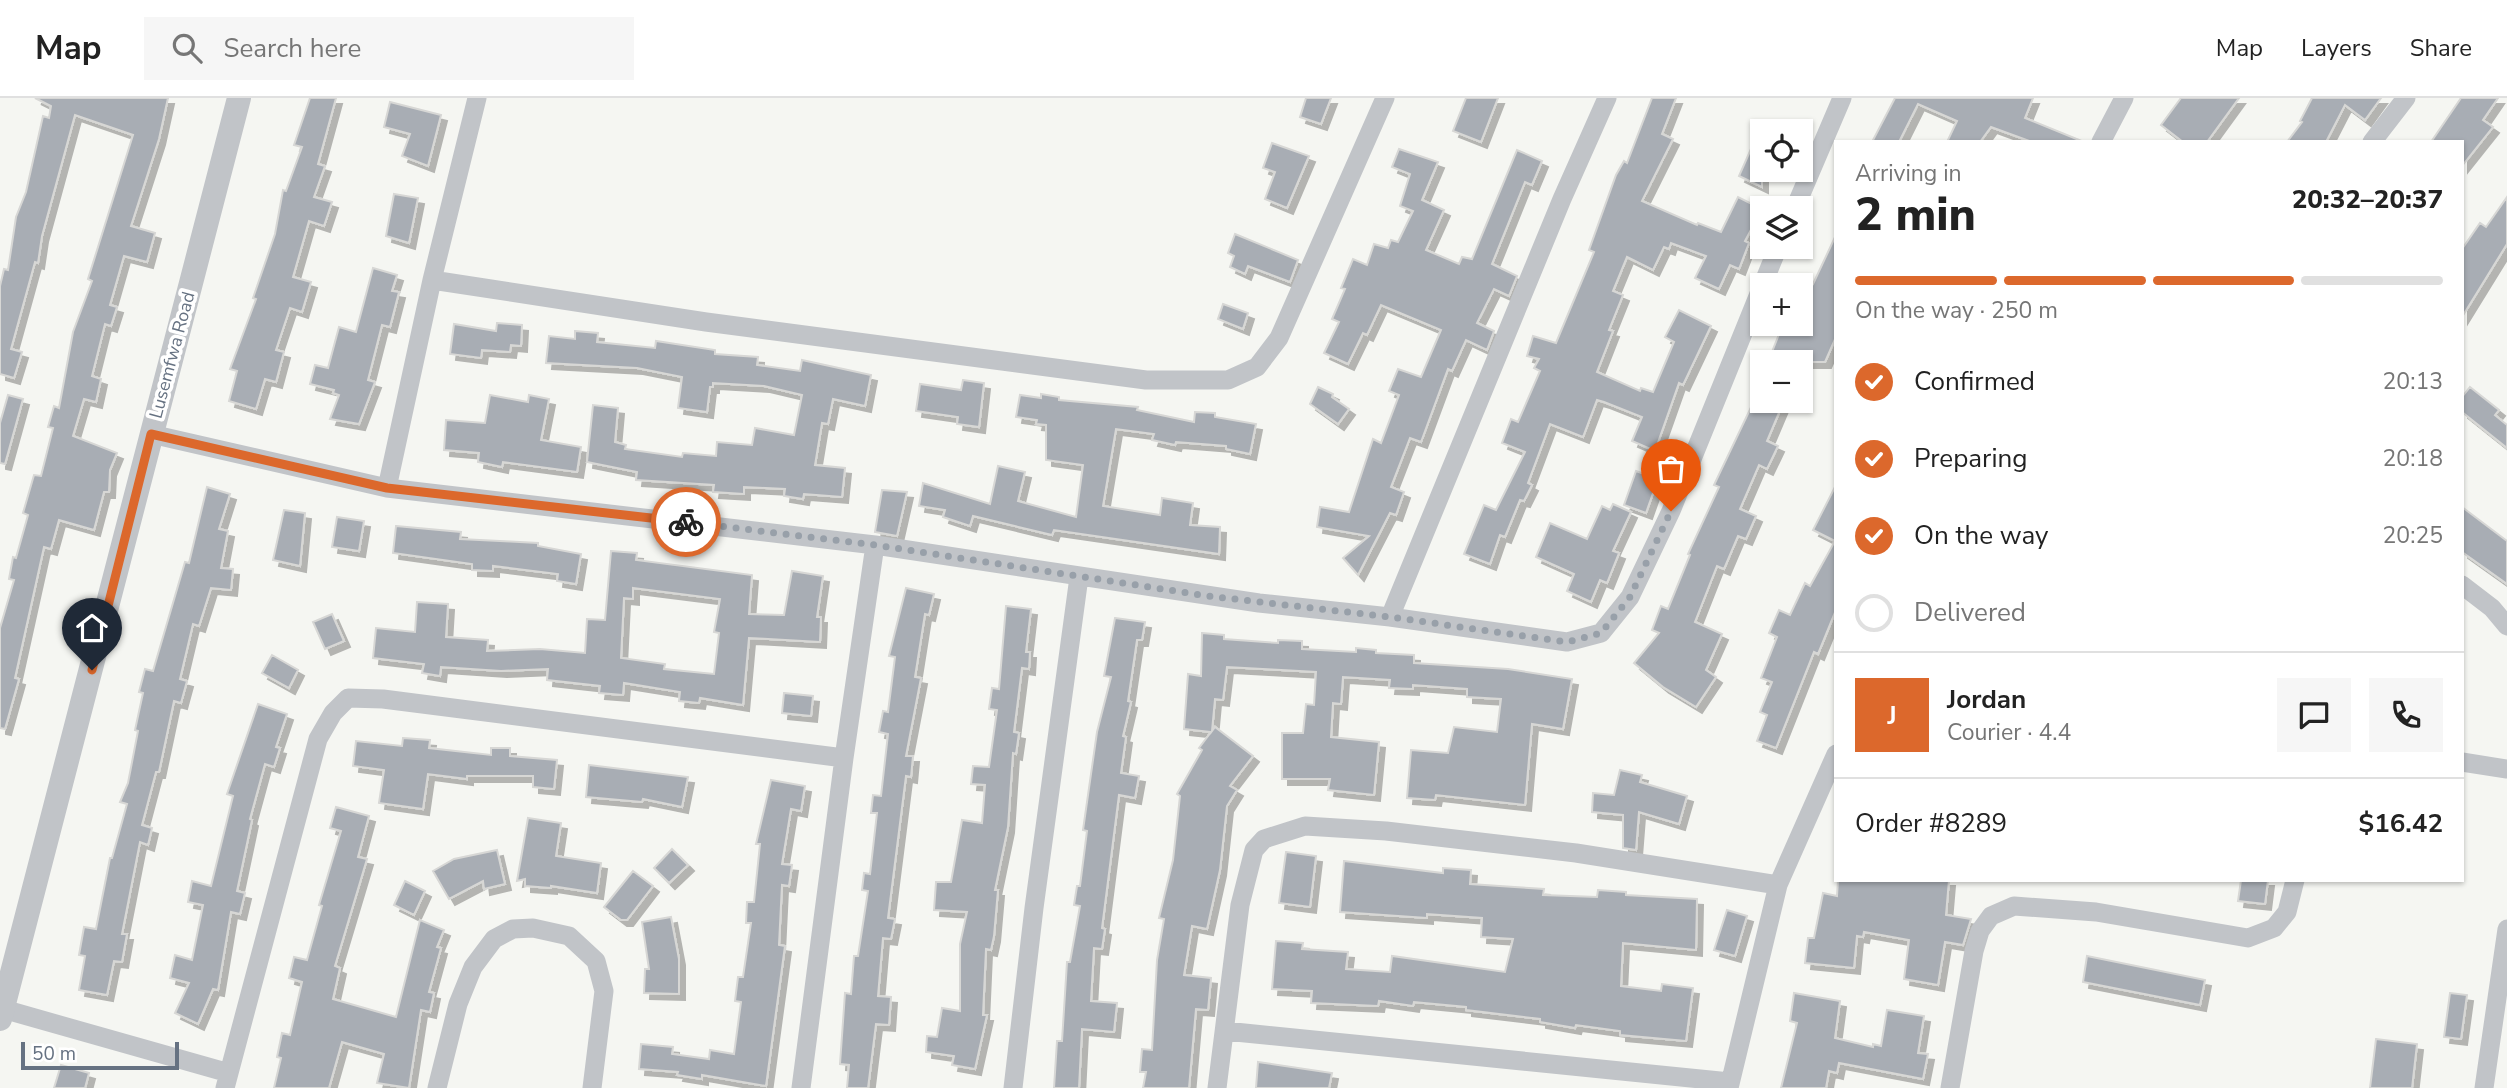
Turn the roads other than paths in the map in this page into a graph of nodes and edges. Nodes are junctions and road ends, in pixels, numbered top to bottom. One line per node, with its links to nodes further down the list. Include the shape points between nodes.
1 (239, 98): 13 (street, Lusemfwa Road)
2 (477, 98): 12 (street)
3 (1385, 98): 12 (street, via 1279,338 1256,367 1228,380 1146,380 706,322)
4 (1607, 98): 18 (street)
5 (1842, 98): 10 (street)
6 (2124, 98): 8 (street)
7 (2406, 98): 9 (street)
8 (2102, 140)
9 (2374, 140)
10 (1799, 196)
11 (1773, 259): 18 (street, via 1671,511 1630,597 1601,633 1567,642)
12 (432, 280): 14 (street)
13 (151, 434): 14 (street); 27 (street, Lusemfwa Road)
14 (387, 488): 15 (street)
15 (875, 545): 16 (street); 20 (street)
16 (1079, 577): 18 (street); 34 (street)
17 (2464, 587): 19 (street)
18 (1390, 617)
19 (2507, 626)
20 (844, 758): 29 (street, via 348,698 332,713 317,739); 33 (street)
21 (1834, 759): 25 (street)
22 (2464, 762): 23 (street)
23 (2507, 769)
24 (2294, 882): 36 (street, via 2287,912 2274,928 2248,938 2085,911 2014,906 1991,916 1974,951)
25 (1778, 885): 28 (street, via 1576,853 1305,826 1264,839 1254,850 1240,905); 30 (street)
26 (2507, 929): 37 (street)
27 (1, 1014): 29 (street)
28 (1225, 1031): 30 (street); 35 (street)
29 (227, 1081)
30 (1729, 1085)
31 (437, 1088): 32 (street, via 458,1004 473,967 494,939 513,929 533,928 569,936 596,961 604,991)
32 (592, 1088)
33 (801, 1088)
34 (1013, 1088)
35 (1217, 1088)
36 (1950, 1088)
37 (2483, 1088)

